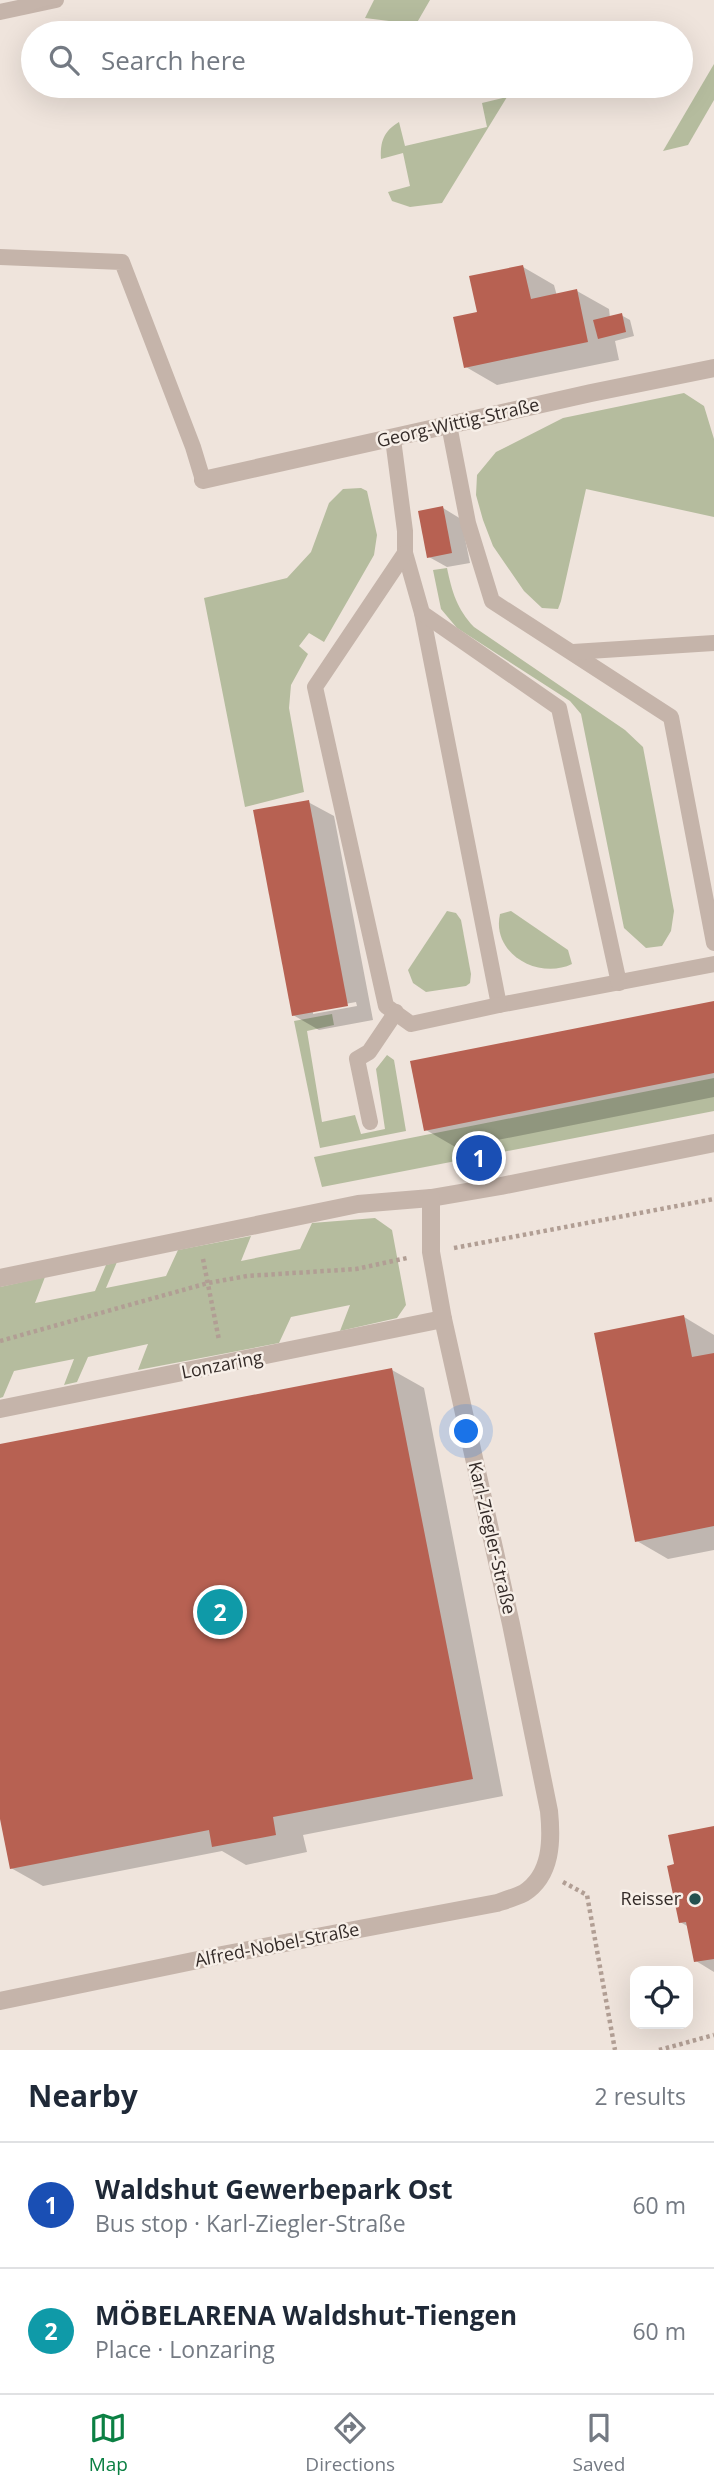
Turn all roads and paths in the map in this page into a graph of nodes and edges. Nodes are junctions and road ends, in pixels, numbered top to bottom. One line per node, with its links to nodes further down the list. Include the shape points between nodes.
1 (55, 0): 2 (lane)
2 (0, 12)
3 (0, 257): 7 (lane, via 122,262)
4 (714, 368): 5 (street, Georg-Wittig-Straße)
5 (449, 425): 6 (street, Georg-Wittig-Straße); 11 (lane, via 468,523 492,601)
6 (393, 439): 7 (street, Georg-Wittig-Straße); 8 (lane)
7 (203, 480)
8 (405, 553): 9 (lane); 16 (lane, via 315,687 386,1006)
9 (422, 613): 14 (lane, via 559,708); 15 (lane)
10 (714, 643): 11 (lane)
11 (573, 652): 12 (lane, via 671,717)
12 (714, 943)
13 (714, 964): 14 (lane)
14 (619, 983): 15 (lane)
15 (499, 1005): 16 (lane, via 411,1024)
16 (396, 1012): 17 (lane, via 369,1052)
17 (357, 1059): 18 (lane); 19 (lane)
18 (340, 1062)
19 (370, 1122)
20 (714, 1143): 21 (street)
21 (431, 1198): 23 (street, via 358,1204); 24 (street, Karl-Ziegler-Straße)
22 (714, 1199): 24 (path)
23 (198, 1238): 25 (street); 26 (path)
24 (431, 1252): 26 (path, via 356,1269); 27 (street, Karl-Ziegler-Straße)
25 (0, 1278)
26 (208, 1283): 28 (path); 29 (path)
27 (443, 1319): 29 (street, Lonzaring); 31 (street, Karl-Ziegler-Straße, via 549,1811 552,1842)
28 (0, 1341)
29 (224, 1364): 30 (street, Lonzaring)
30 (0, 1409)
31 (544, 1871): 32 (street, Alfred-Nobel-Straße, via 525,1892 497,1903); 34 (path, via 587,1895)
32 (0, 2001)
33 (714, 2035): 35 (path)
34 (615, 2050)
35 (659, 2050)

